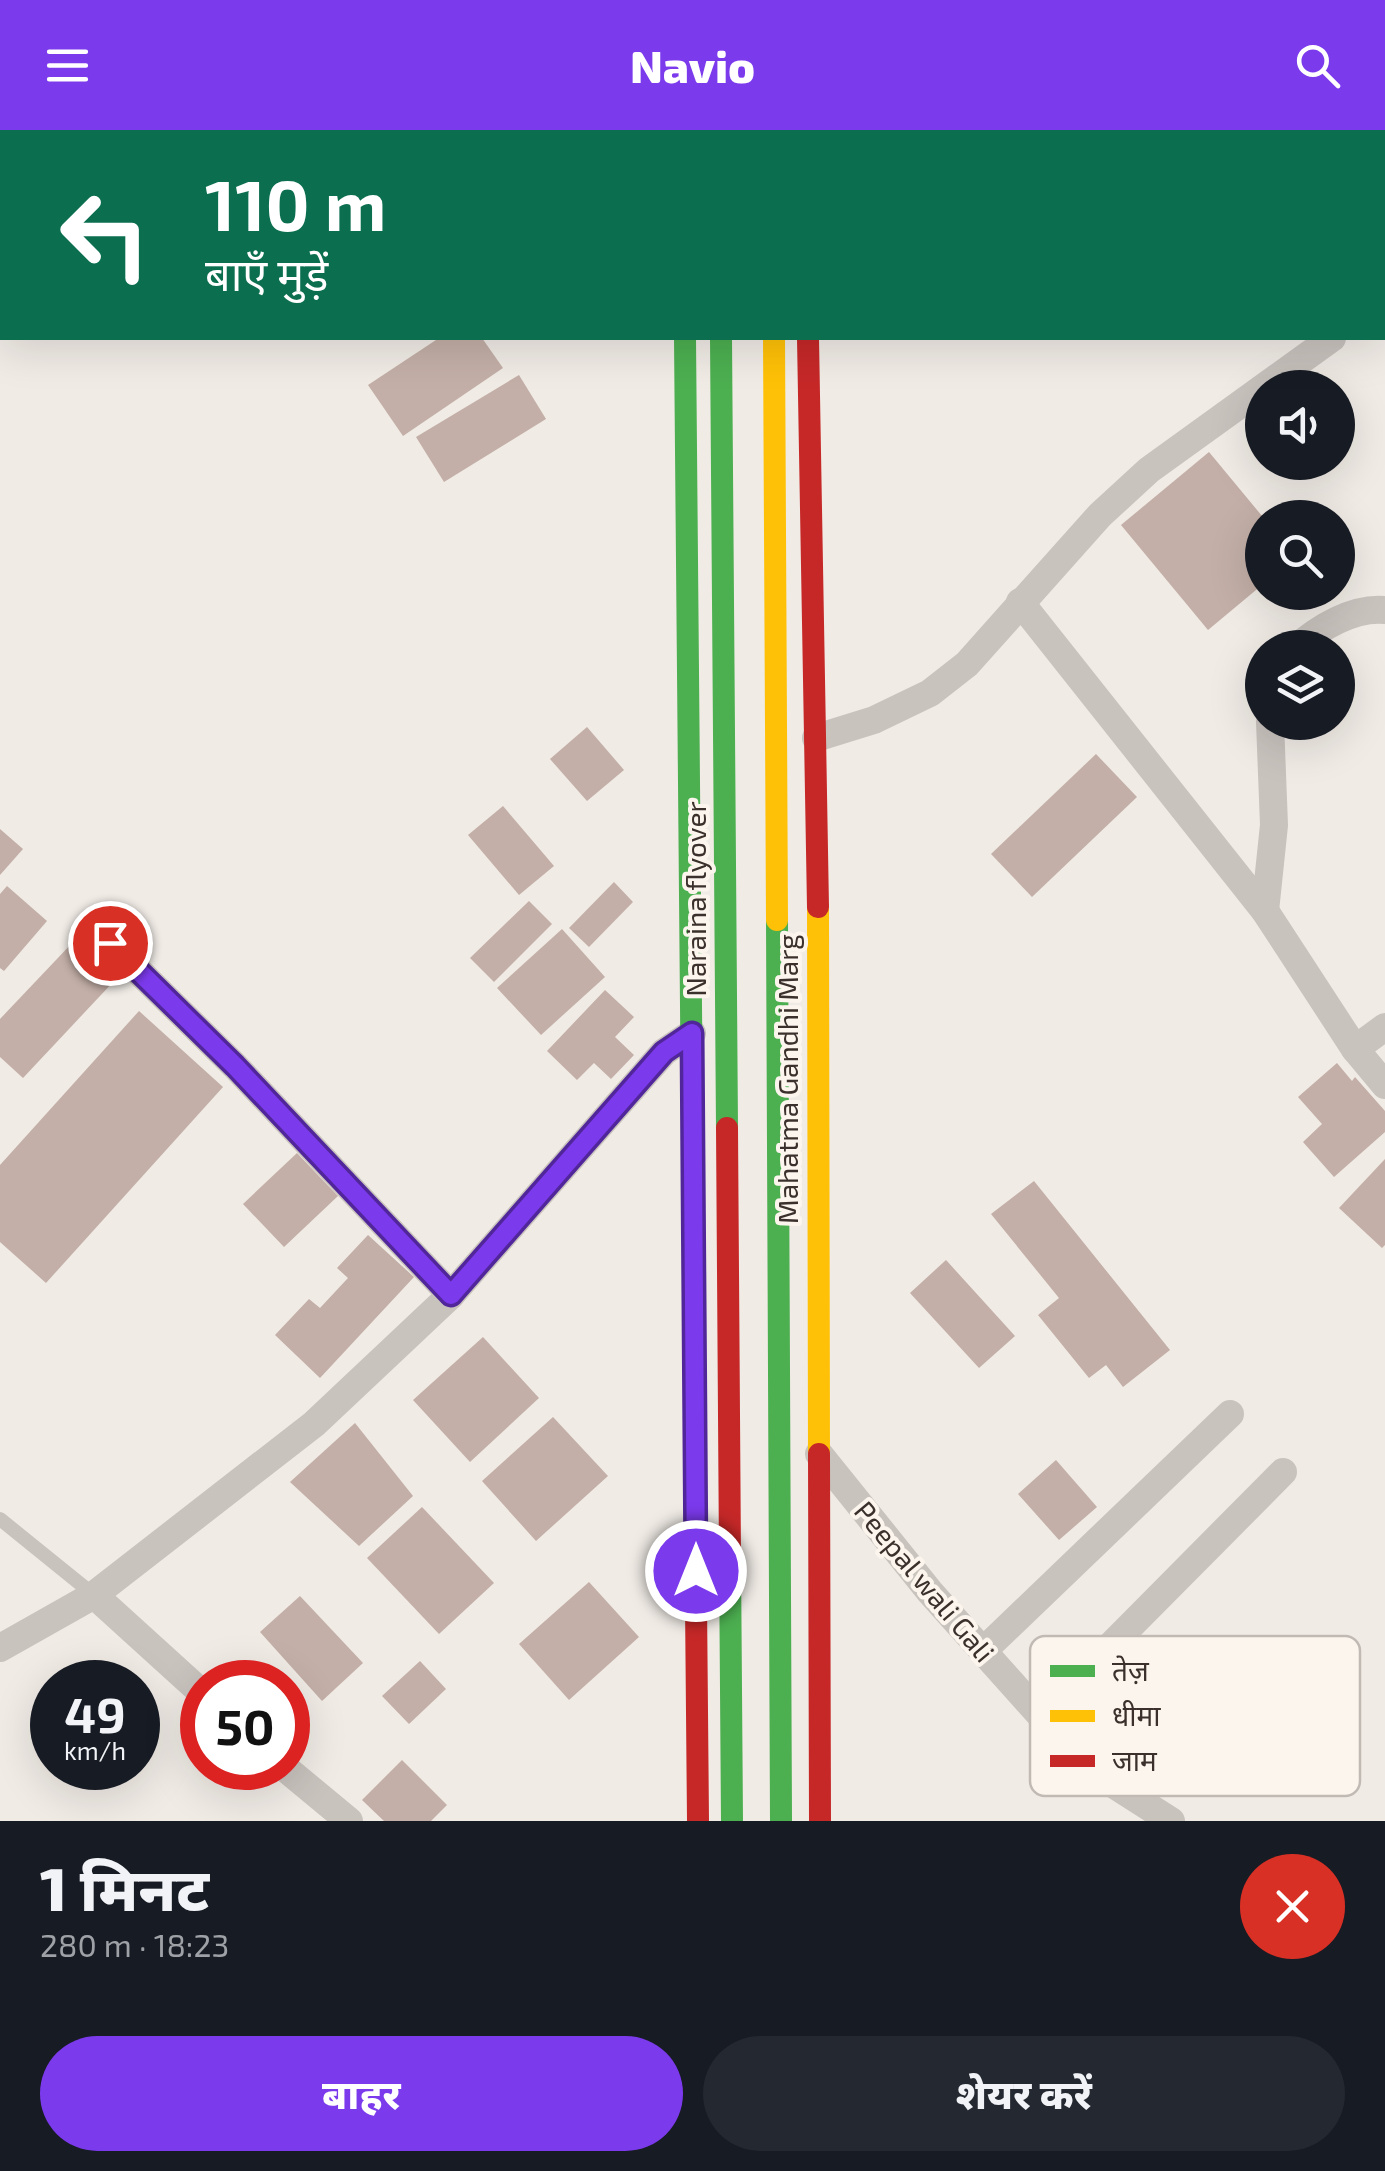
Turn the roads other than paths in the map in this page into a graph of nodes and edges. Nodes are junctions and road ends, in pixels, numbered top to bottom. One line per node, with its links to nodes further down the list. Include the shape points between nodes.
1 (685, 340): 14 (main road)
2 (720, 340): 33 (main road, Naraina flyover, bridge)
3 (774, 340): 34 (main road, bridge)
4 (808, 340): 9 (main road, Mahatma Gandhi Marg)
5 (1329, 340): 6 (street, via 1149,470)
6 (1020, 602): 9 (street, via 967,664 930,692 874,720); 11 (street)
7 (1385, 610): 8 (street)
8 (1318, 630)
9 (816, 738): 13 (main road, Mahatma Gandhi Marg)
10 (1271, 740): 11 (street, via 1274,826)
11 (1265, 911): 16 (street)
12 (110, 943): 18 (street)
13 (816, 1017): 14 (main road); 20 (main road, Mahatma Gandhi Marg)
14 (693, 1025): 18 (street); 32 (main road)
15 (1385, 1027): 16 (street)
16 (1355, 1048): 17 (street)
17 (1385, 1084)
18 (451, 1295): 23 (street, via 314,1424)
19 (1230, 1414): 26 (street)
20 (819, 1454): 26 (street, Peepal wali Gali); 35 (main road, Mahatma Gandhi Marg)
21 (1283, 1472): 24 (street)
22 (0, 1519): 23 (lane)
23 (94, 1595): 25 (street); 27 (street)
24 (1120, 1636)
25 (0, 1648)
26 (983, 1651): 28 (street, Peepal wali Gali)
27 (180, 1673)
28 (1030, 1704)
29 (310, 1789): 31 (street)
30 (1132, 1796): 36 (street, Peepal wali Gali)
31 (349, 1821)
32 (698, 1821)
33 (732, 1821)
34 (782, 1821)
35 (820, 1821)
36 (1171, 1821)

